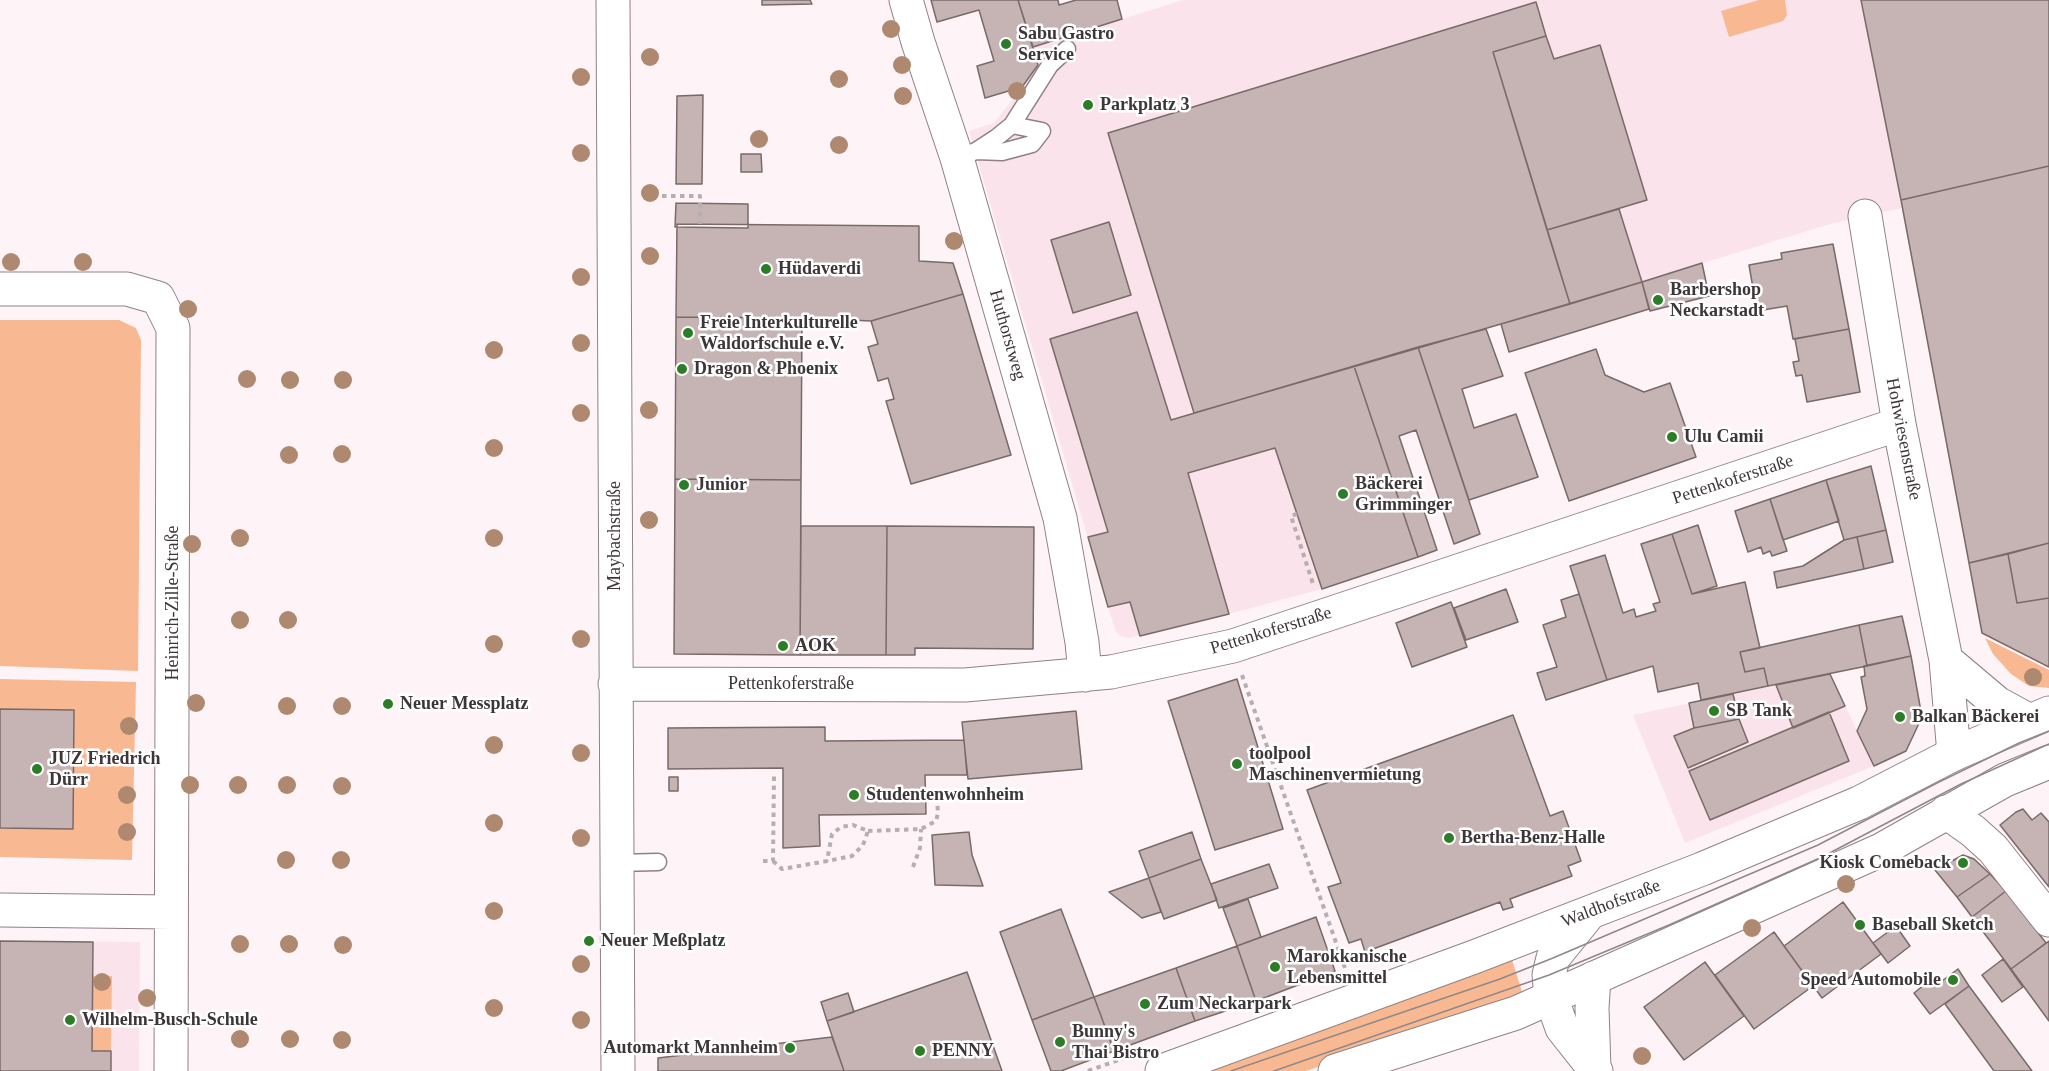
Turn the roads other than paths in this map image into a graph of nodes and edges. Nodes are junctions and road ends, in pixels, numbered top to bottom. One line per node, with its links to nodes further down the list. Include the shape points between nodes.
1 (613, 0): 11 (street, Maybachstraße)
2 (906, 0): 5 (street, Huthorstweg, via 918,42)
3 (1066, 49): 4 (lane, via 1050,65)
4 (1012, 125): 5 (lane); 5 (lane, via 1042,130 1032,144 1002,152)
5 (966, 154): 10 (street, Huthorstweg, via 1060,518)
6 (1865, 216): 8 (street, Hohwiesenstraße)
7 (0, 289): 19 (street, Heinrich-Zille-Straße, via 127,289 158,298 173,328)
8 (1899, 424): 9 (street, Hohwiesenstraße); 10 (street, Pettenkoferstraße, via 1233,645)
9 (1946, 660): 12 (street, via 1997,703); 13 (street, Hohwiesenstraße)
10 (1085, 675): 11 (street, Pettenkoferstraße, via 965,685)
11 (615, 684): 17 (street, Maybachstraße)
12 (2039, 717): 13 (street, Waldhofstraße)
13 (1954, 754): 20 (street, Waldhofstraße, via 1859,803)
14 (2049, 762): 15 (street, via 2005,780)
15 (1946, 812): 21 (street, via 1992,849); 22 (street, via 1881,850)
16 (658, 862): 17 (lane)
17 (616, 863): 26 (street, Maybachstraße)
18 (0, 910): 19 (street)
19 (171, 912): 25 (street, Heinrich-Zille-Straße)
20 (1588, 913): 23 (street, via 1553,958 1549,975); 27 (street, Waldhofstraße)
21 (2049, 920)
22 (1594, 978): 23 (street); 24 (street)
23 (1551, 998): 24 (street, via 1562,1028); 28 (street, via 1516,1013)
24 (1595, 1070)
25 (171, 1071)
26 (618, 1071)
27 (1162, 1071)
28 (1335, 1071)

